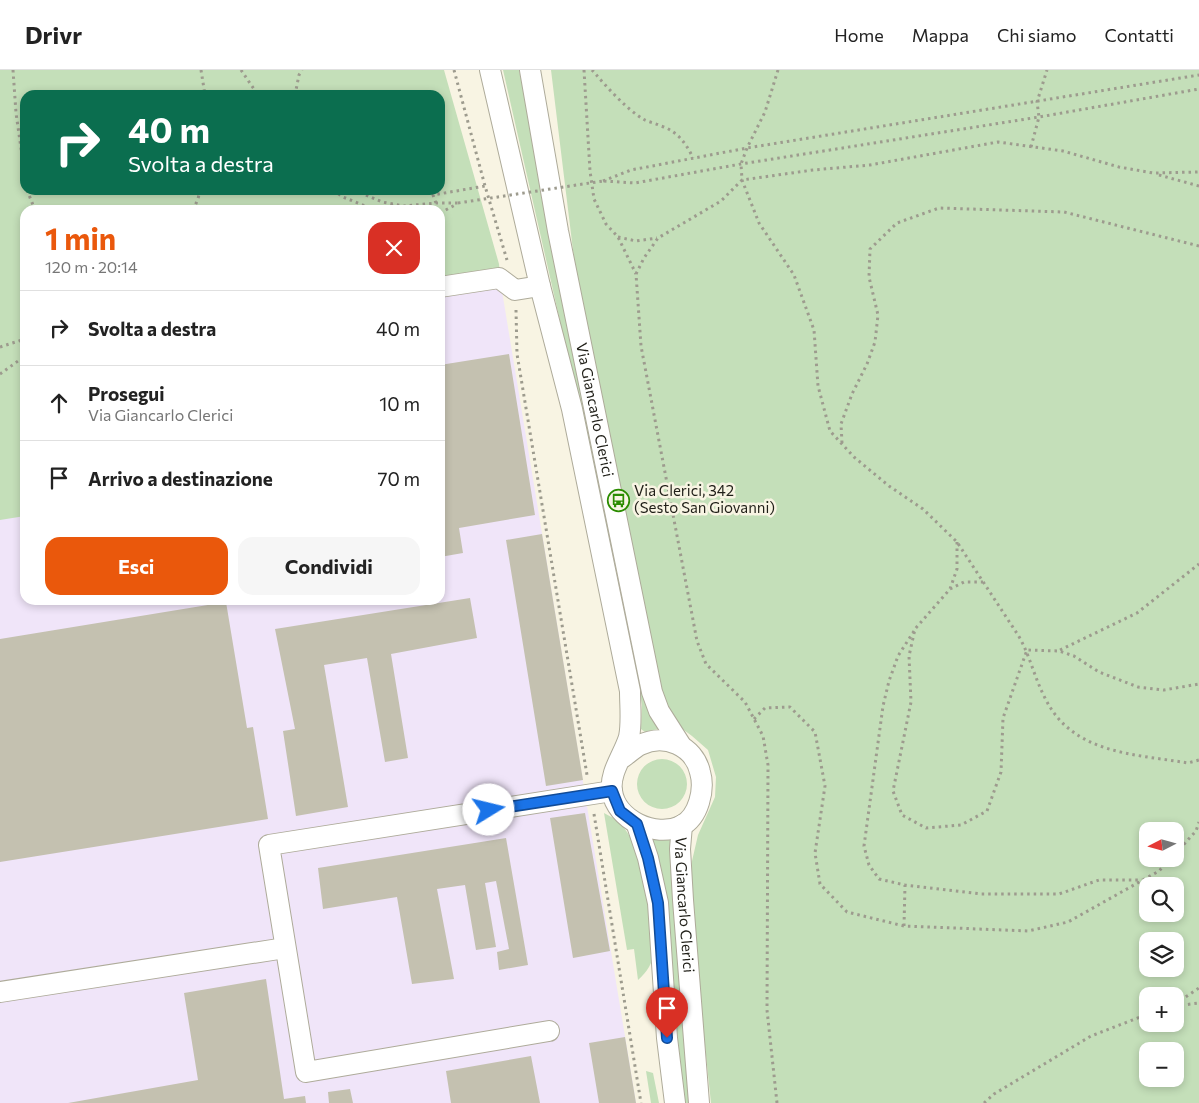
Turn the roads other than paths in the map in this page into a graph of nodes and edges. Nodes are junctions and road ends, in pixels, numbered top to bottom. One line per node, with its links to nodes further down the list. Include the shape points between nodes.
1 (481, 70): 3 (street, Via Giancarlo Clerici)
2 (530, 70): 6 (street, Via Giancarlo Clerici, via 558,231 652,692 659,711)
3 (492, 79): 5 (street, Via Giancarlo Clerici)
4 (445, 286): 5 (street, via 499,278 515,290)
5 (540, 286): 7 (street, Via Giancarlo Clerici, via 572,409 630,691 629,735)
6 (680, 744): 7 (street, via 661,740 641,744); 10 (street, via 694,756 701,773 701,794 695,812)
7 (622, 758): 8 (street)
8 (612, 791): 9 (street, via 620,811); 11 (street, via 269,845)
9 (637, 824): 10 (street, via 653,828); 14 (street, Via Giancarlo Clerici, via 658,903)
10 (682, 826): 15 (street, Via Giancarlo Clerici, via 682,900)
11 (286, 948): 12 (street); 13 (street, via 306,1072)
12 (0, 992)
13 (549, 1031)
14 (675, 1103)
15 (699, 1103)

